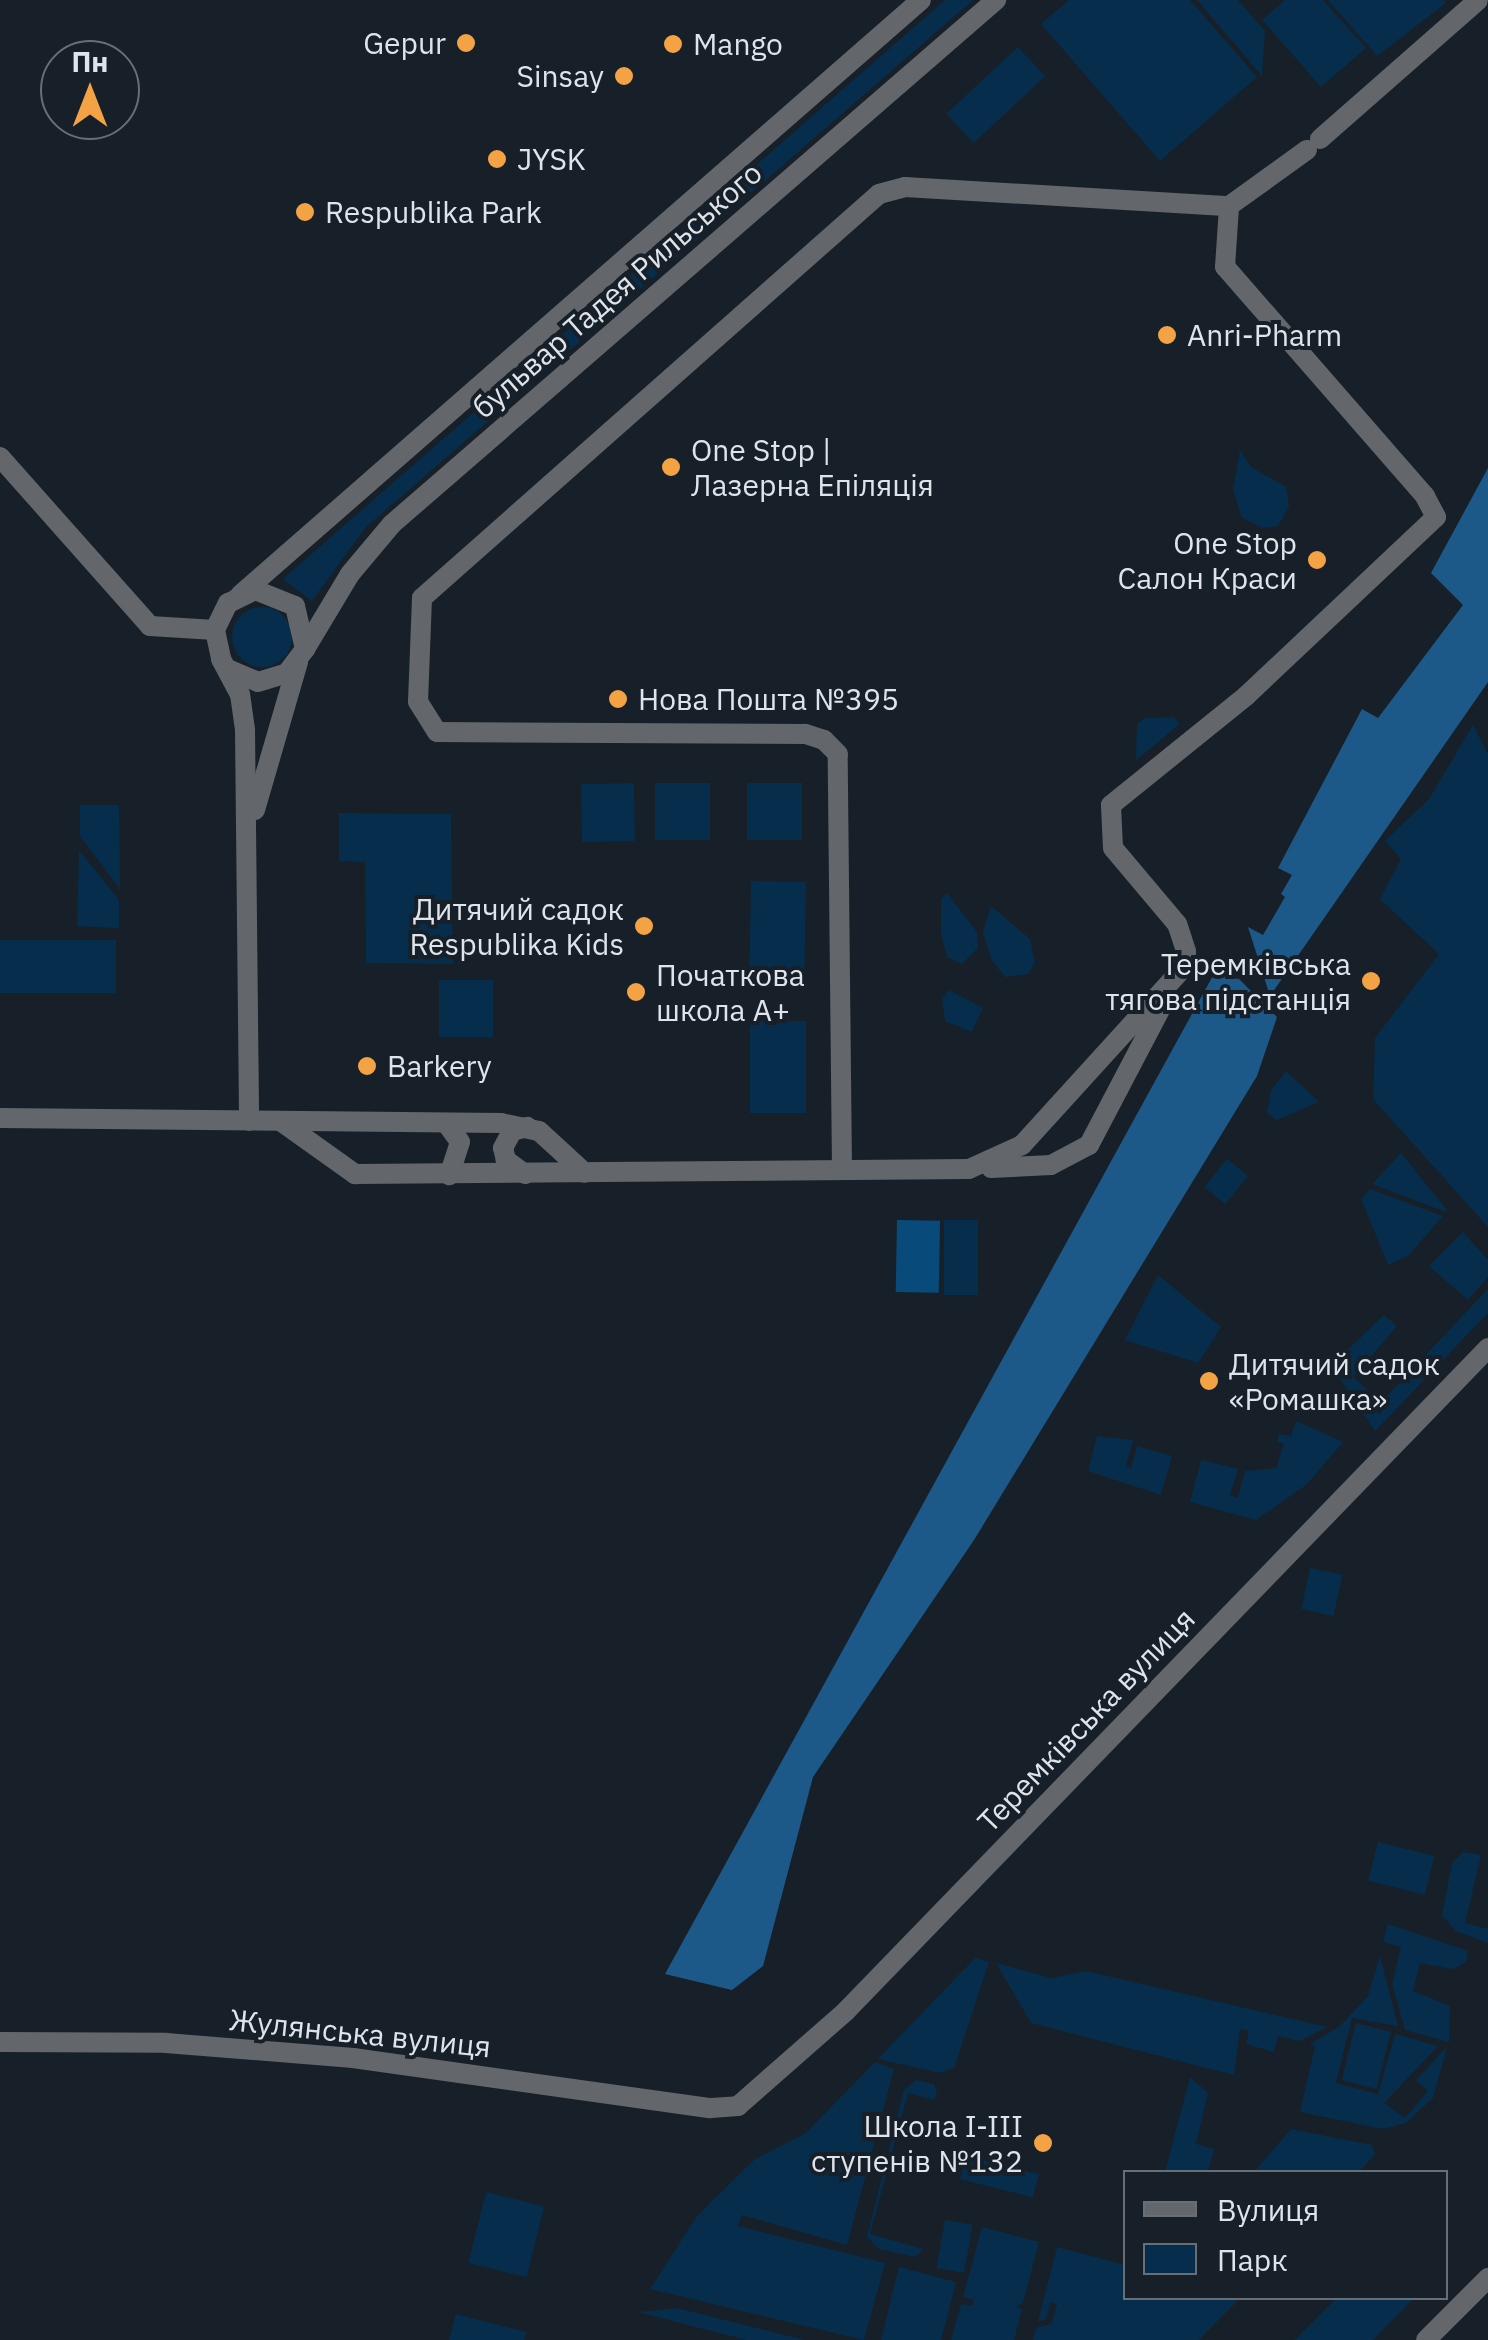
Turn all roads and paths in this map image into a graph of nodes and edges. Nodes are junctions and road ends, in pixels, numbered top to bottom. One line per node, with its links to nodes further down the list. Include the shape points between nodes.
1 (921, 0): 6 (street, бульвар Тадея Рильського)
2 (996, 0): 8 (street, бульвар Тадея Рильського, via 392,524 350,574)
3 (1478, 0): 4 (street, via 1314,145)
4 (1229, 206): 11 (street, via 1225,266 1425,496 1436,518 1246,696 1111,805 1113,848 1177,924 1186,951); 20 (street, via 905,188 872,199 424,592 418,702 437,732 805,734 838,754)
5 (0, 457): 7 (street, via 150,626)
6 (240, 595): 7 (street); 8 (street, via 270,591 290,600 303,618)
7 (215, 630): 9 (street)
8 (302, 656): 9 (street, via 274,680); 10 (street, бульвар Тадея Рильського)
9 (230, 670): 10 (street, бульвар Тадея Рильського, via 245,730)
10 (250, 826): 13 (street, бульвар Тадея Рильського)
11 (1175, 982): 19 (street, via 1022,1145); 19 (street, via 1100,1129 1077,1157 1036,1167)
12 (0, 1118): 13 (street)
13 (248, 1121): 14 (street)
14 (282, 1122): 15 (street); 18 (street)
15 (344, 1124): 16 (street); 18 (street, via 329,1148)
16 (447, 1124): 17 (street); 23 (street, via 460,1142)
17 (526, 1127): 21 (street, via 552,1139); 22 (street, via 512,1131 503,1148 506,1160)
18 (339, 1168): 23 (street)
19 (970, 1168): 20 (street)
20 (842, 1170): 21 (street)
21 (586, 1173): 22 (street)
22 (525, 1174): 23 (street)
23 (449, 1175)
24 (1488, 1348): 26 (street, Теремківська вулиця, via 846,2011 738,2106)
25 (0, 2042): 26 (street, Жулянська вулиця, via 166,2043 353,2058)
26 (711, 2108)
27 (1488, 2278): 28 (street)
28 (1426, 2340)

